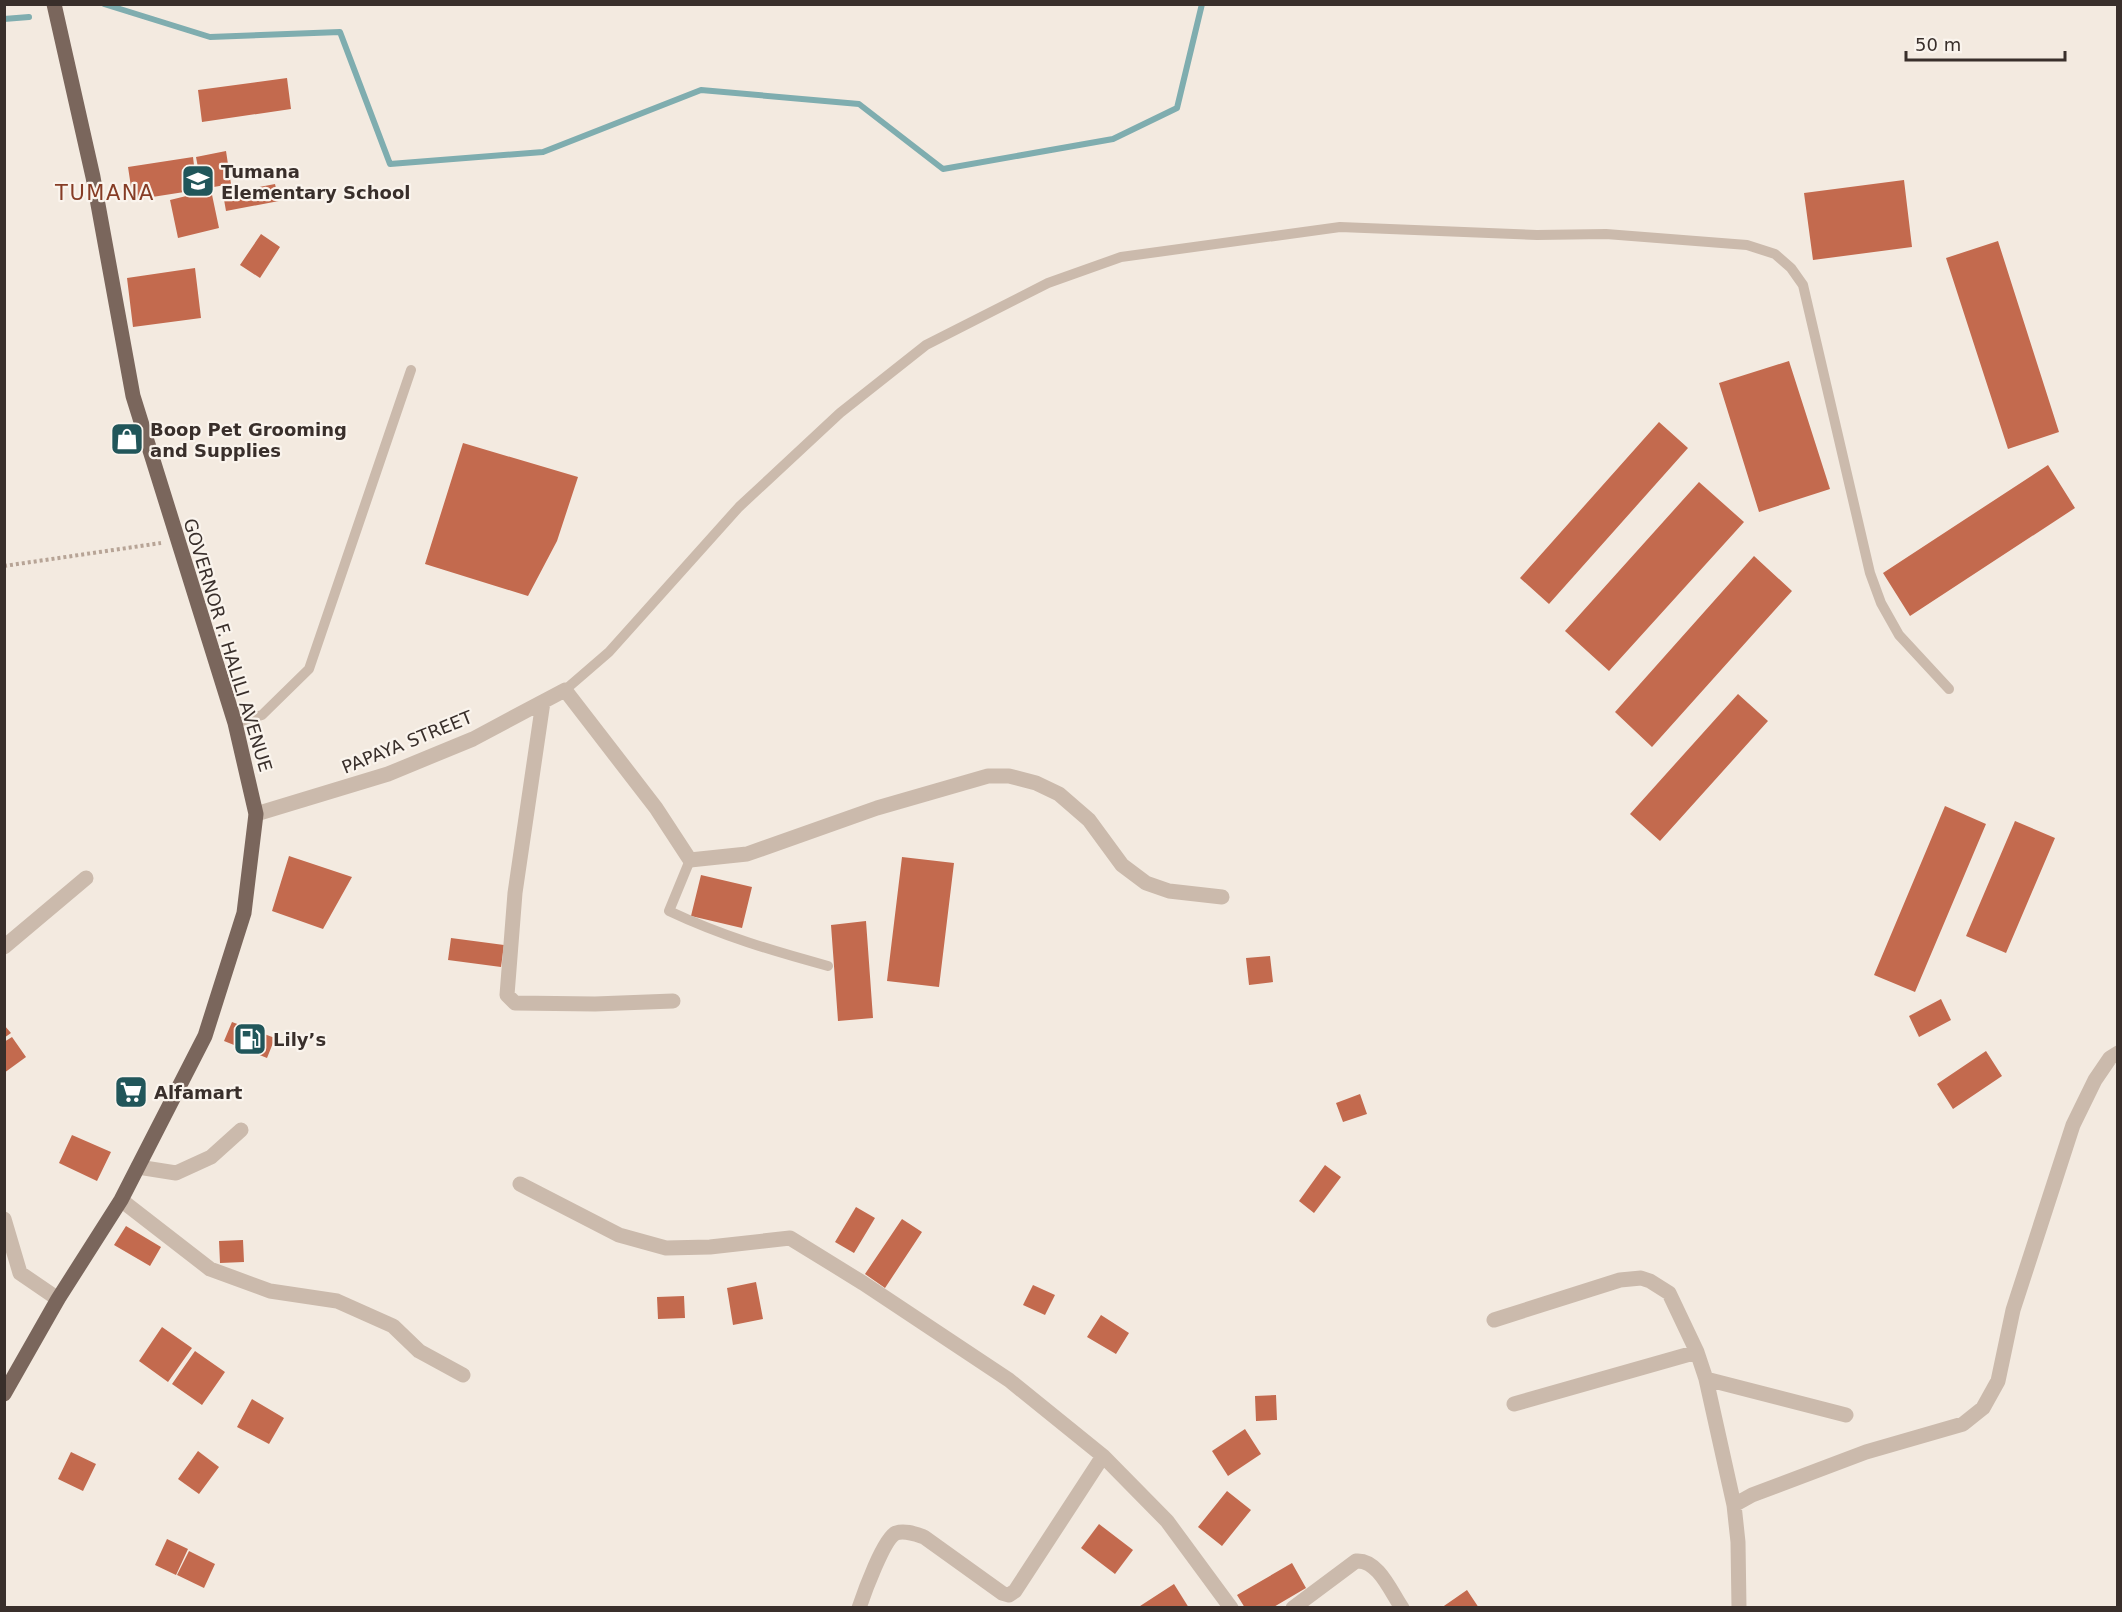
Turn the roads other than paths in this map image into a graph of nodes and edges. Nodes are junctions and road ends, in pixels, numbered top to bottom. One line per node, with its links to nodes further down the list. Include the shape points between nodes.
1 (54, 4): 6 (main road, GOVERNOR F. HALILI AVENUE, via 93,177 134,396)
2 (411, 370): 6 (lane, via 309,669 262,716)
3 (1949, 689): 4 (lane, via 1899,634 1881,603 1870,573 1803,285 1775,254 1747,245 1606,234 1340,227 1121,257 1048,284 926,345 840,412 739,507 609,652)
4 (565, 690): 5 (street, PAPAYA STREET); 8 (street, via 649,799)
5 (543, 702): 7 (street, PAPAYA STREET, via 473,739 388,774); 13 (street, via 515,893 507,995 515,1003)
6 (235, 723): 7 (main road, GOVERNOR F. HALILI AVENUE)
7 (256, 814): 16 (main road, GOVERNOR F. HALILI AVENUE, via 244,914 205,1036)
8 (690, 860): 10 (street, via 747,854 877,808 988,776 1009,776 1059,794 1089,820 1122,865 1146,882 1168,891); 12 (lane, via 669,911 749,944)
9 (86, 878): 11 (street)
10 (1222, 897)
11 (4, 947)
12 (828, 966)
13 (673, 1001)
14 (2118, 1053): 29 (street, via 2109,1058 2094,1080 2073,1125 2013,1310 1998,1381 1983,1408 1963,1424 1866,1452 1752,1494)
15 (241, 1130): 16 (street, via 211,1157 176,1173)
16 (138, 1167): 18 (main road, GOVERNOR F. HALILI AVENUE)
17 (520, 1184): 28 (street, via 619,1235 666,1248 790,1238 1009,1380)
18 (121, 1200): 20 (main road, GOVERNOR F. HALILI AVENUE); 23 (street, via 210,1269 270,1291 337,1301 393,1326 419,1351)
19 (4, 1219): 20 (street, via 20,1273)
20 (58, 1299): 25 (main road, GOVERNOR F. HALILI AVENUE)
21 (1494, 1320): 22 (street, via 1620,1280 1641,1278 1669,1293)
22 (1697, 1352): 24 (street); 26 (street)
23 (463, 1375)
24 (1706, 1378): 27 (street); 29 (street)
25 (4, 1394)
26 (1514, 1404)
27 (1846, 1415)
28 (1103, 1456): 30 (street, via 1009,1595 924,1537 898,1532 890,1537); 31 (street, via 1167,1521)
29 (1734, 1505): 34 (street)
30 (859, 1608)
31 (1231, 1608)
32 (1293, 1608): 33 (street, via 1356,1561 1363,1560 1373,1565)
33 (1402, 1608)
34 (1739, 1608)

